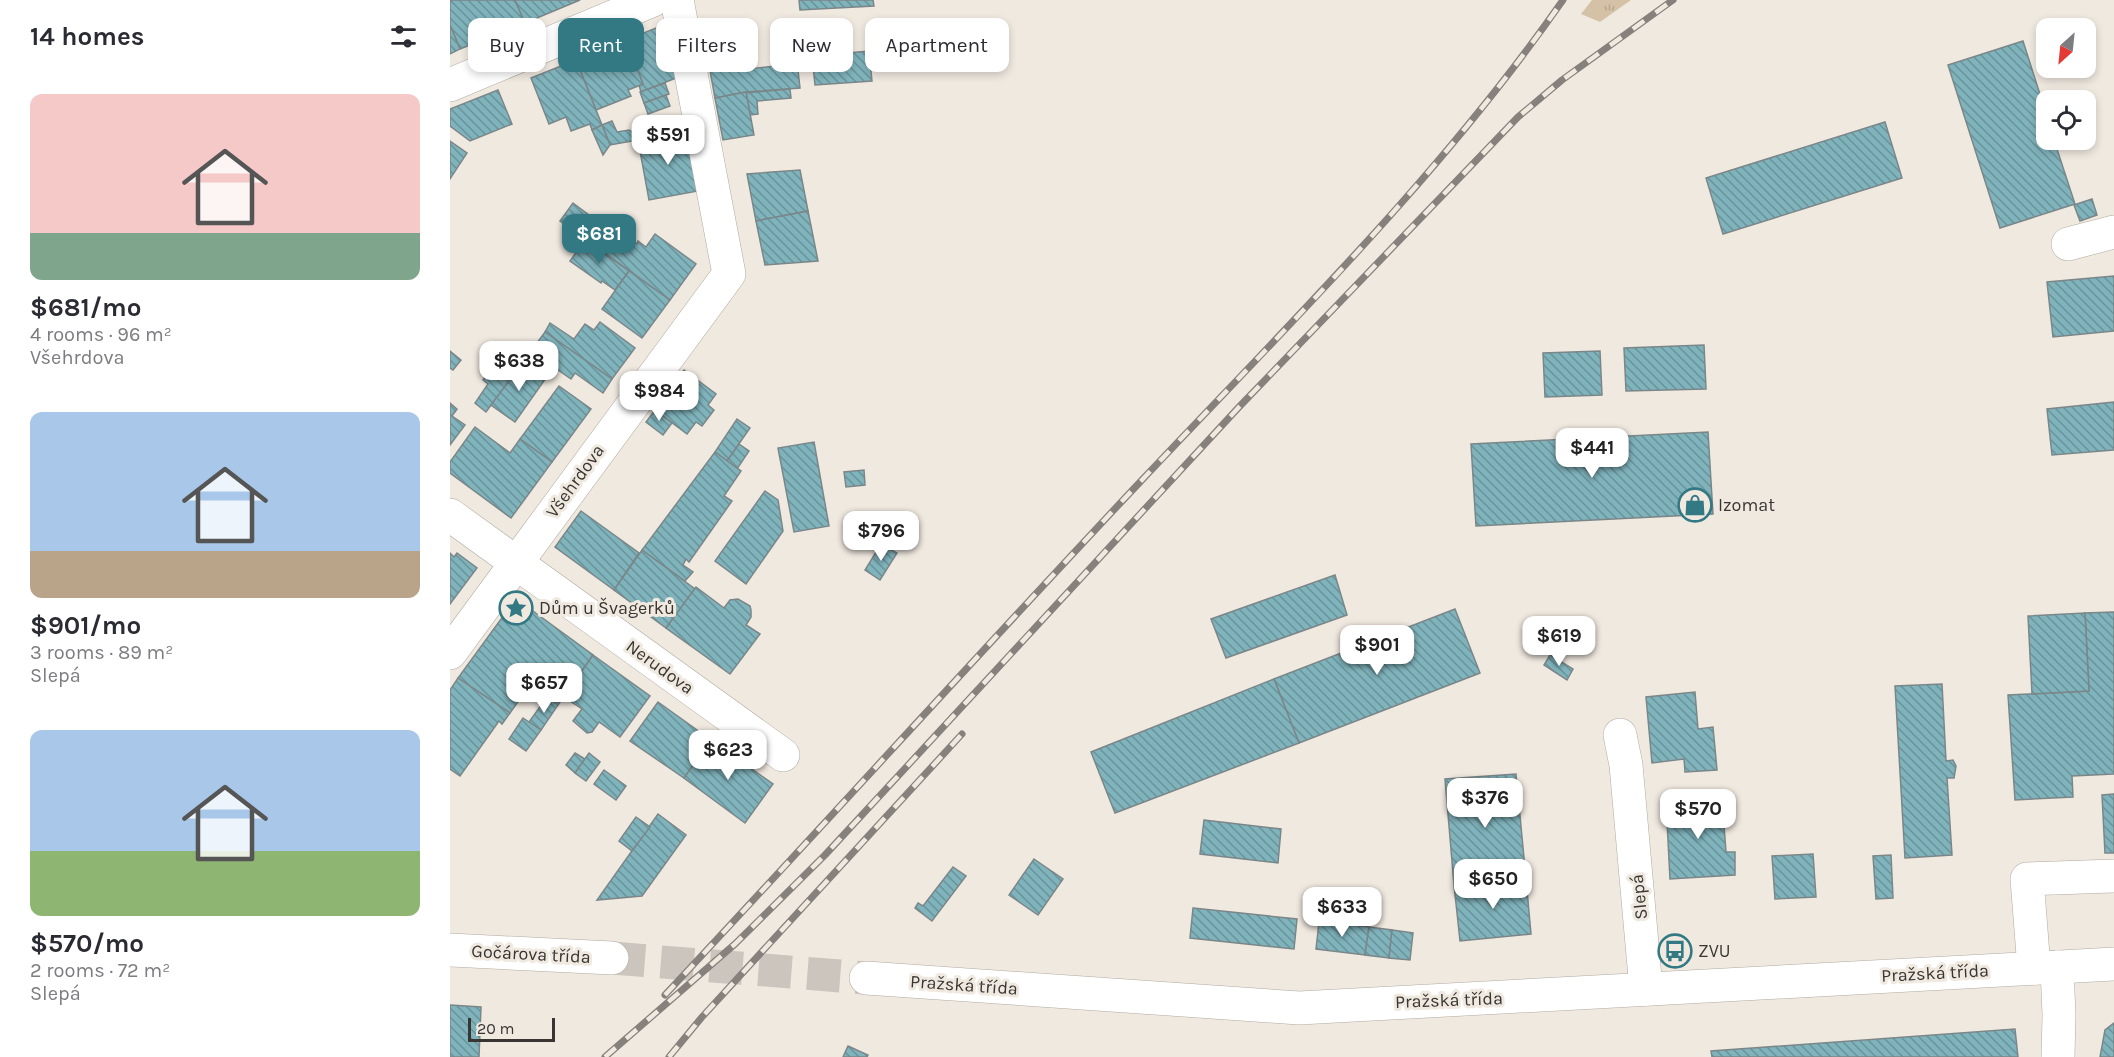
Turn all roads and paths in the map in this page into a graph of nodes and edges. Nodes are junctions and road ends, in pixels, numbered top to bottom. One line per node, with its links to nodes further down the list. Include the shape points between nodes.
1 (653, 0): 3 (street)
2 (677, 0): 7 (street, Všehrdova, via 729,274)
3 (450, 85)
4 (2114, 232): 5 (street)
5 (2068, 244)
6 (450, 515): 7 (street, Nerudova)
7 (516, 562): 8 (street, Všehrdova); 10 (street, Nerudova)
8 (450, 653)
9 (1620, 735): 17 (street, Slepá)
10 (783, 756)
11 (2114, 876): 15 (street, via 2027,879)
12 (450, 950): 13 (street, Gočárova třída)
13 (612, 958)
14 (2114, 964): 15 (street, Pražská třída)
15 (2045, 967): 17 (street, Pražská třída); 18 (street)
16 (866, 978): 17 (street, Pražská třída, via 1299,1008)
17 (1646, 989)
18 (2058, 1057)

